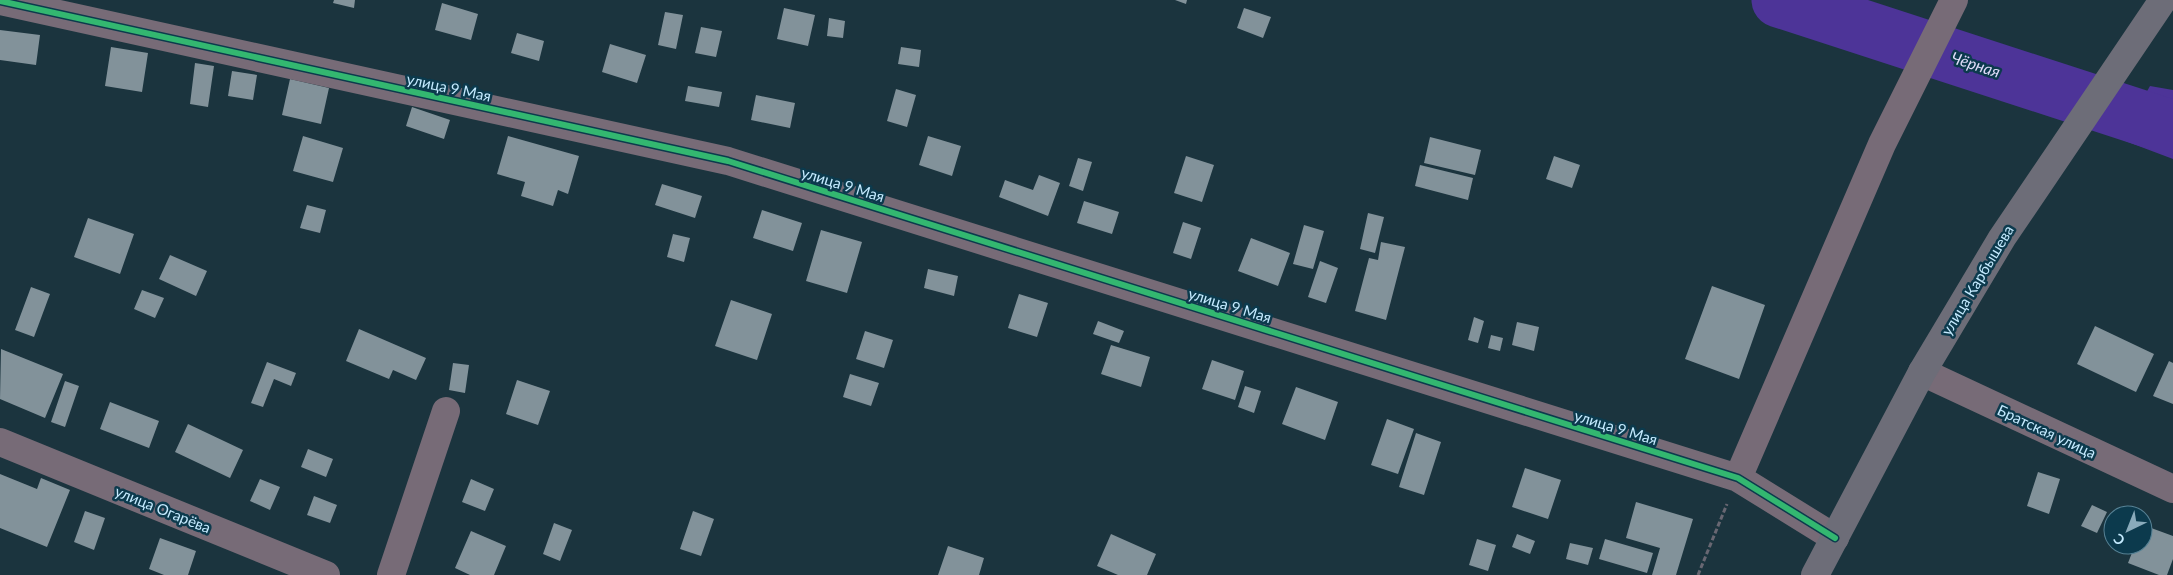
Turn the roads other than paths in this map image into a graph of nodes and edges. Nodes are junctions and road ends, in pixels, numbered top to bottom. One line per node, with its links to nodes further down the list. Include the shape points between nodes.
1 (1954, 0): 7 (street, via 1882,144)
2 (2164, 0): 4 (main road, улица Карбышева, via 2002,238)
3 (0, 1): 7 (street, улица 9 Мая, via 728,161)
4 (1922, 372): 8 (street, Братская улица); 9 (main road, улица Карбышева)
5 (446, 411): 11 (street)
6 (0, 442): 10 (street, улица Огарёва)
7 (1738, 478): 9 (street, улица 9 Мая)
8 (2173, 490)
9 (1835, 538): 12 (main road, улица Карбышева)
10 (326, 575)
11 (391, 575)
12 (1815, 575)

